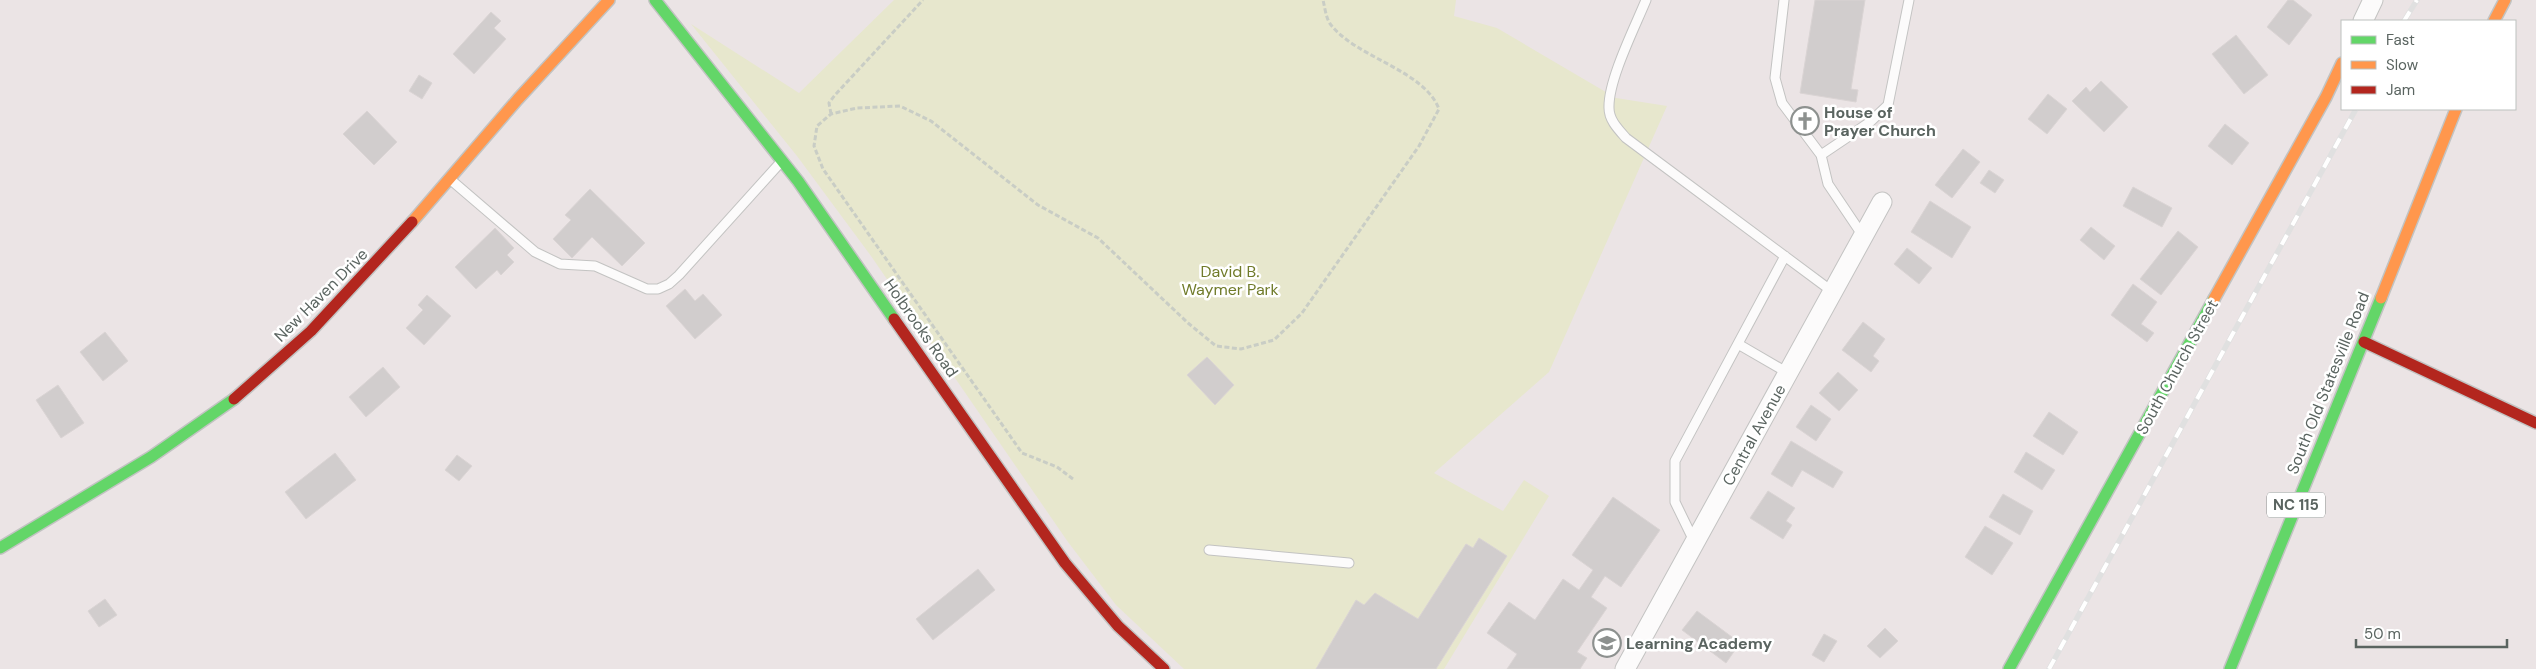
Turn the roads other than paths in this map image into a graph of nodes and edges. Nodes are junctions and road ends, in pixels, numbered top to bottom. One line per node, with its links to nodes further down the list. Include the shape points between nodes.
1 (609, 0): 14 (street, New Haven Drive, via 505,113)
2 (655, 0): 13 (street, Holbrooks Road)
3 (1646, 0): 17 (lane, via 1613,83 1609,109 1615,126 1626,138)
4 (1784, 0): 12 (lane, via 1775,78 1782,103)
5 (1908, 0): 12 (lane, via 1888,105 1870,122)
6 (2373, 0): 8 (street)
7 (2505, 0): 9 (street)
8 (2363, 20)
9 (2495, 20)
10 (2341, 66): 29 (street, South Church Street)
11 (2456, 110): 19 (street, South Old Statesville Road / NC 115)
12 (1821, 155): 16 (lane, via 1828,184)
13 (782, 160): 14 (lane, via 679,275 658,289 636,286 594,266 548,260); 27 (street, Holbrooks Road, via 1089,594 1112,621)
14 (450, 179): 24 (street, New Haven Drive, via 335,306 238,395 172,443)
15 (1882, 202): 16 (street, Central Avenue)
16 (1864, 236): 18 (street, Central Avenue)
17 (1785, 256): 18 (lane); 20 (lane)
18 (1833, 292): 21 (street, Central Avenue)
19 (2364, 342): 22 (street); 30 (street, South Old Statesville Road / NC 115)
20 (1738, 344): 21 (lane); 23 (lane, via 1675,461 1675,502)
21 (1788, 373): 23 (street, Central Avenue)
22 (2536, 423)
23 (1695, 542): 28 (street, Central Avenue)
24 (0, 548)
25 (1210, 550): 26 (lane)
26 (1349, 563)
27 (1164, 669)
28 (1625, 669)
29 (2009, 669)
30 (2230, 669)

